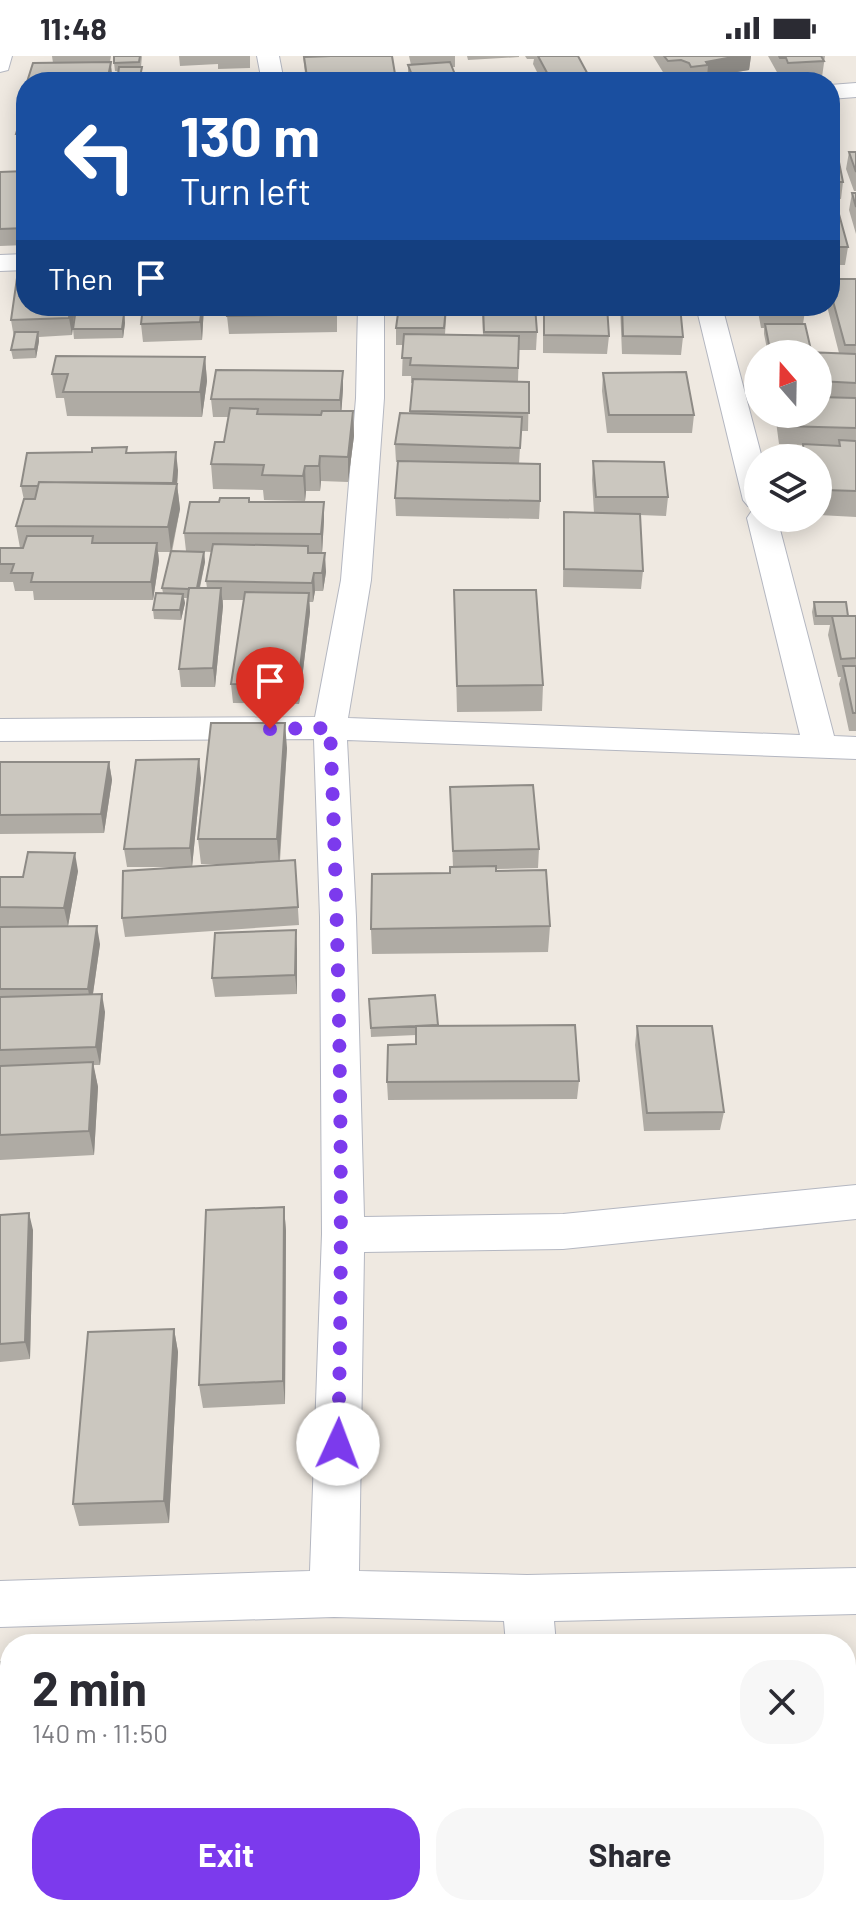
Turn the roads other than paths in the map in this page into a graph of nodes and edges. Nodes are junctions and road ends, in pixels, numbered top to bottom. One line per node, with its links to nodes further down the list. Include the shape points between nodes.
1 (1, 56): 2 (street)
2 (0, 65)
3 (371, 316): 7 (street, via 356,580)
4 (712, 316): 5 (street)
5 (744, 445)
6 (766, 532): 9 (street)
7 (330, 728): 8 (street); 9 (street); 12 (street)
8 (0, 730)
9 (819, 745): 10 (street)
10 (856, 748)
11 (856, 1202): 12 (street, via 521,1234)
12 (343, 1234): 14 (street)
13 (856, 1591): 16 (street)
14 (334, 1594): 15 (street); 16 (street)
15 (0, 1604)
16 (529, 1621)

